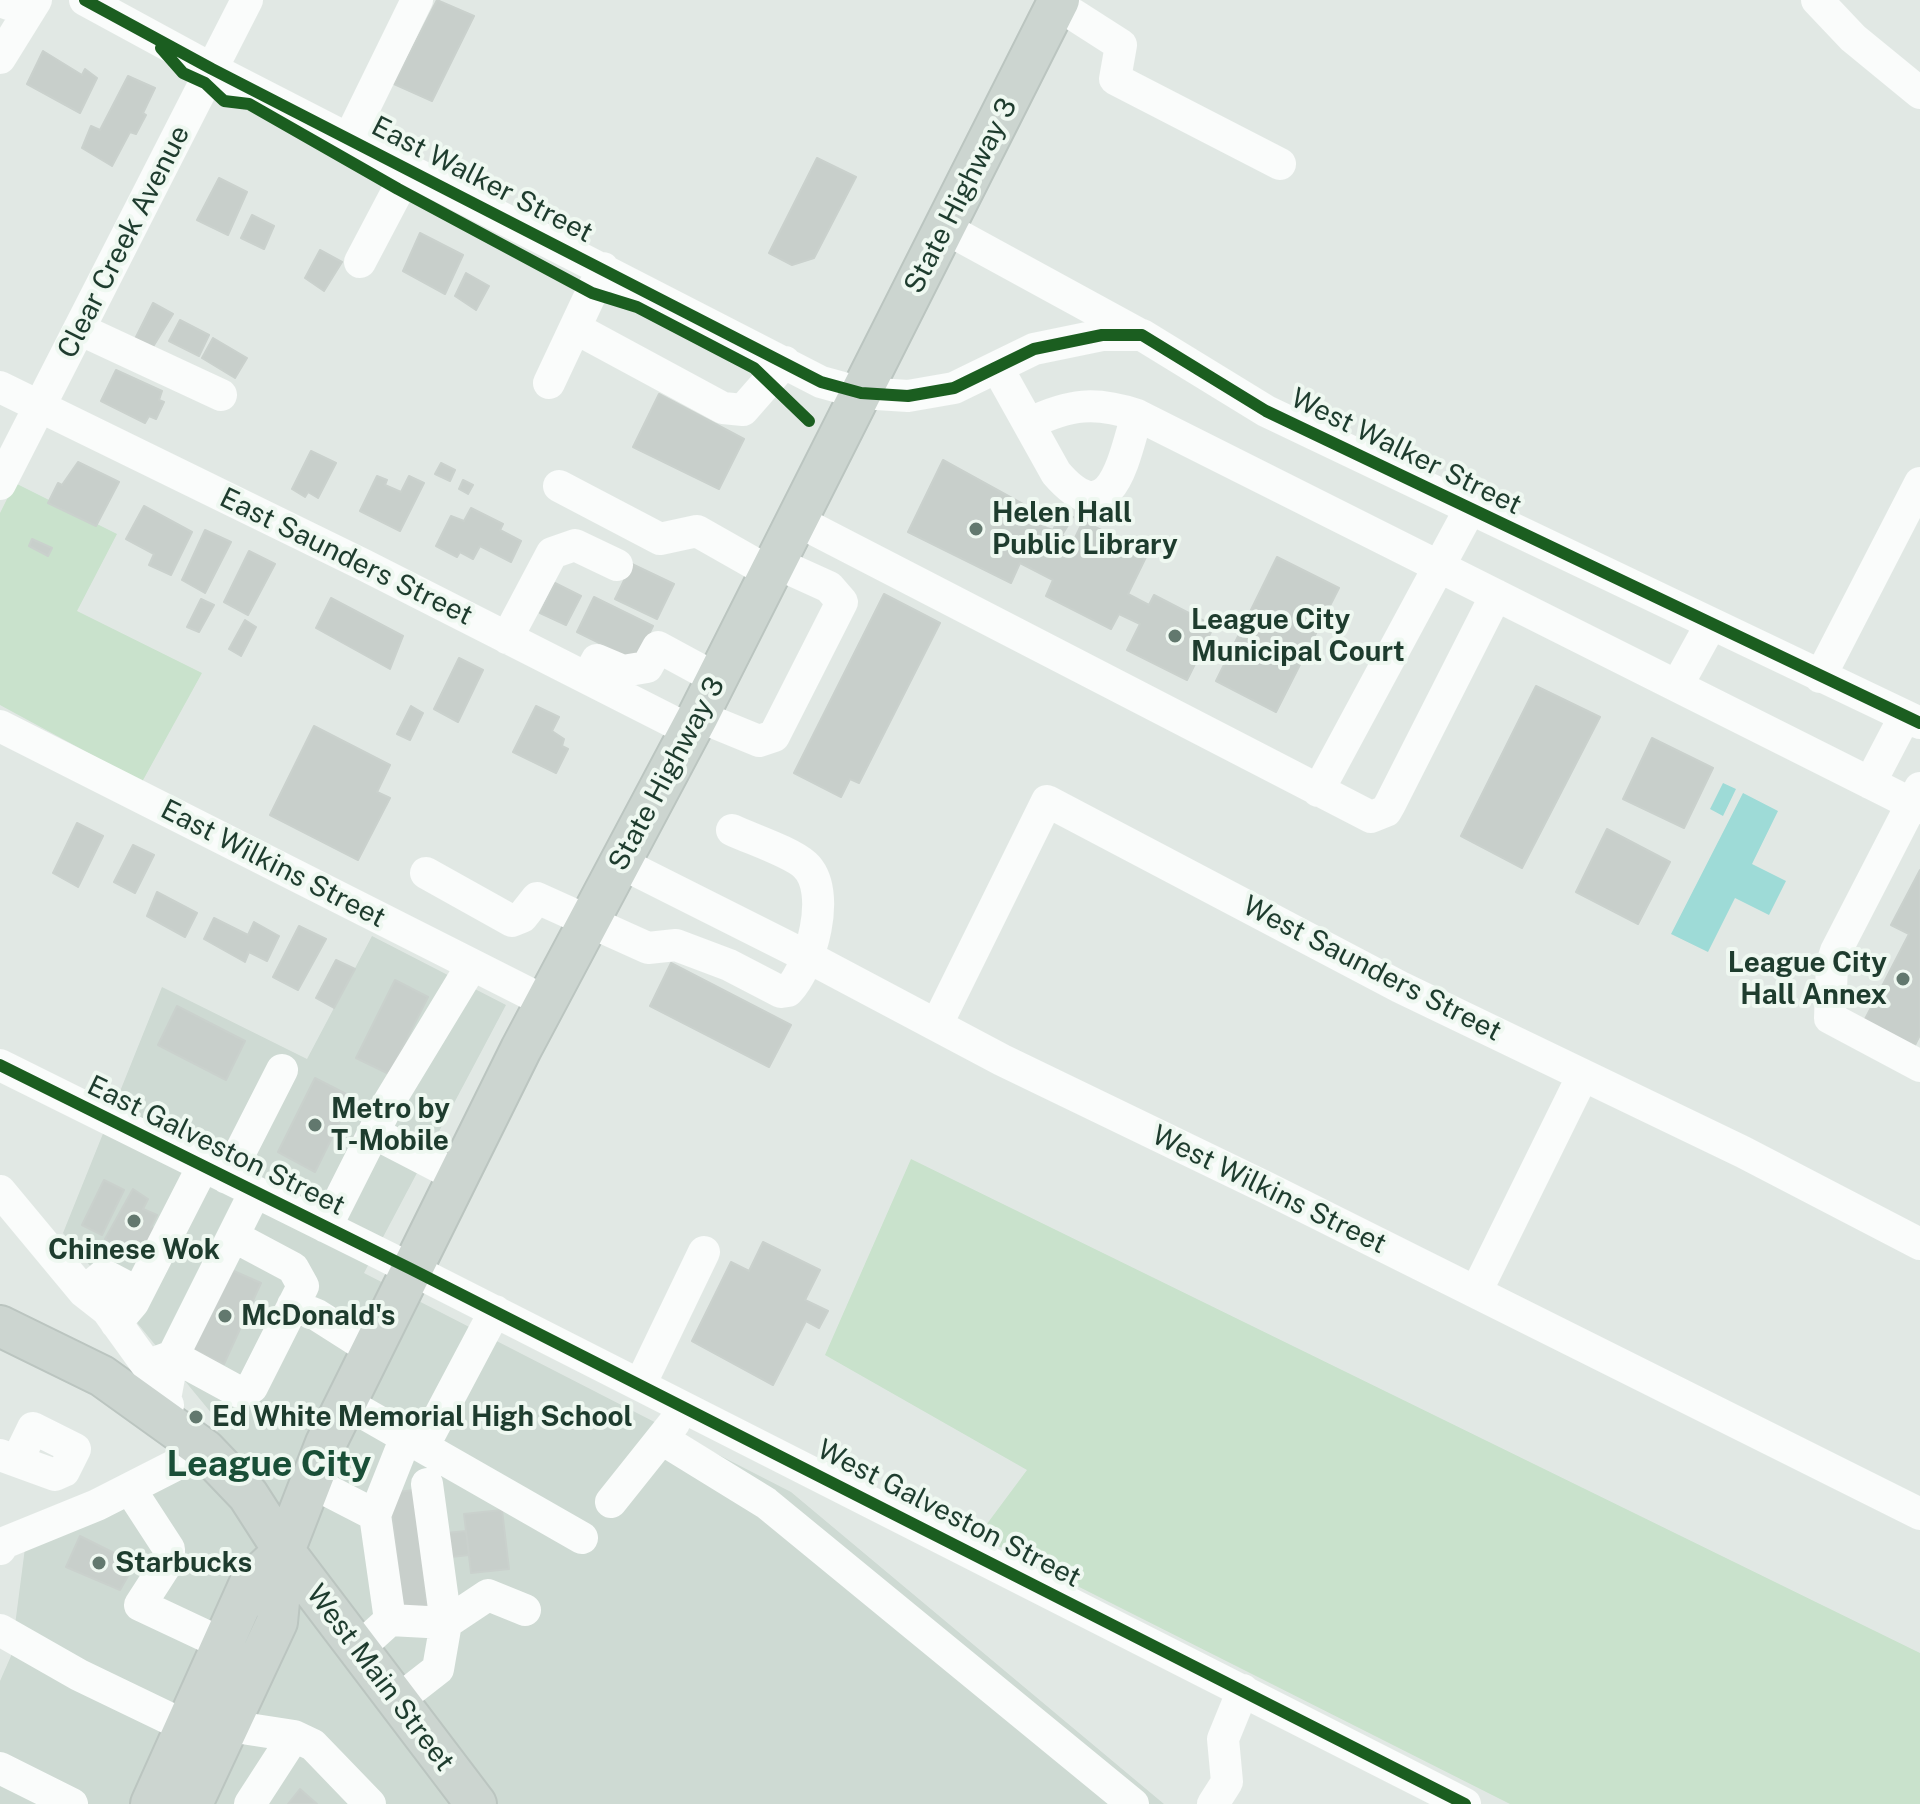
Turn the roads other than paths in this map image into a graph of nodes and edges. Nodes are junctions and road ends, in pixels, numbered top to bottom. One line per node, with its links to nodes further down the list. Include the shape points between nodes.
1 (0, 0): 2 (street)
2 (26, 0)
3 (36, 0): 9 (street)
4 (85, 0): 10 (street, East Walker Street)
5 (247, 0): 10 (street, Clear Creek Avenue)
6 (417, 0): 12 (street)
7 (1817, 0): 11 (street, via 1853,38)
8 (1058, 2): 13 (street, via 1121,45 1115,79); 15 (main road, State Highway 3)
9 (0, 58)
10 (212, 69): 12 (street, East Walker Street); 19 (street, Clear Creek Avenue)
11 (1920, 93)
12 (349, 139): 14 (street, East Walker Street)
13 (1280, 164)
14 (409, 169): 16 (street); 17 (street, East Walker Street)
15 (945, 228): 20 (street, West Walker Street); 25 (main road, State Highway 3)
16 (360, 262)
17 (603, 268): 18 (street); 21 (street, East Walker Street)
18 (575, 328): 21 (street, via 723,408 743,410); 23 (street)
19 (79, 329): 26 (street); 27 (street, Clear Creek Avenue)
20 (1142, 335): 22 (street, via 1061,342 1034,349); 33 (street, West Walker Street, via 1266,411)
21 (785, 362): 25 (street, East Walker Street, via 821,382)
22 (998, 369): 25 (street, via 954,388 908,396); 29 (street)
23 (549, 383)
24 (0, 387): 27 (street, East Saunders Street)
25 (861, 393): 34 (main road, State Highway 3)
26 (221, 395)
27 (40, 406): 31 (street, Clear Creek Avenue); 41 (street, East Saunders Street)
28 (1137, 415): 29 (street, via 1102,404 1056,411); 29 (street, via 1118,480 1099,497 1068,487); 37 (street)
29 (1030, 423)
30 (1920, 483): 35 (street)
31 (0, 484)
32 (559, 486): 38 (street, via 660,539 697,531)
33 (1470, 509): 37 (street); 40 (street, West Walker Street)
34 (798, 521): 38 (main road, State Highway 3); 50 (street)
35 (1908, 533): 42 (street)
36 (617, 565): 41 (street, via 575,545 552,553)
37 (1438, 566): 39 (street); 50 (street)
38 (773, 568): 44 (main road, State Highway 3); 47 (street, East Saunders Street, via 829,587 842,602 774,736 759,741)
39 (1496, 595): 45 (street); 50 (street, via 1386,811 1364,816)
40 (1711, 624): 42 (street, West Walker Street); 45 (street)
41 (507, 638): 43 (street, East Saunders Street)
42 (1820, 677): 46 (street, West Walker Street)
43 (587, 678): 44 (street, via 597,660 623,671 647,667 658,647); 47 (street, East Saunders Street)
44 (717, 679): 47 (main road, State Highway 3)
45 (1678, 684): 49 (street)
46 (1912, 720): 49 (street)
47 (695, 724): 53 (main road, State Highway 3)
48 (0, 726): 58 (street, East Wilkins Street)
49 (1870, 783): 51 (street)
50 (1318, 791)
51 (1917, 800): 63 (street, via 1836,951 1830,1018)
52 (732, 830): 57 (street, via 806,865 820,894)
53 (621, 863): 55 (main road, State Highway 3); 56 (street, West Wilkins Street)
54 (426, 873): 55 (street, via 512,921 537,898)
55 (590, 921): 59 (street, via 648,948 676,945); 60 (main road, State Highway 3)
56 (749, 927): 57 (street, West Wilkins Street); 59 (street)
57 (808, 957): 59 (street, via 788,991 781,992); 61 (street, West Wilkins Street)
58 (472, 965): 60 (street, East Wilkins Street); 66 (street)
59 (729, 965)
60 (546, 1002): 67 (main road, State Highway 3)
61 (937, 1024): 65 (street, West Saunders Street, via 1047,801 1400,987); 75 (street, West Wilkins Street)
62 (0, 1065): 68 (street, East Galveston Street)
63 (1920, 1066)
64 (282, 1070): 68 (street)
65 (1583, 1075): 72 (street, West Saunders Street); 75 (street)
66 (374, 1133): 67 (street); 70 (street)
67 (457, 1176): 74 (main road, State Highway 3)
68 (229, 1179): 70 (street, East Galveston Street); 71 (street); 76 (street)
69 (0, 1191): 77 (street)
70 (326, 1227): 74 (street, East Galveston Street)
71 (233, 1236): 78 (street, via 293,1268 303,1286); 82 (street)
72 (1920, 1244)
73 (704, 1252): 83 (street)
74 (411, 1269): 79 (street, West Galveston Street); 81 (main road, State Highway 3)
75 (1476, 1292): 94 (street, West Wilkins Street)
76 (138, 1293): 77 (street); 77 (street, via 104,1275)
77 (102, 1308): 82 (street)
78 (305, 1310): 81 (street); 82 (street, via 252,1387 239,1392)
79 (495, 1311): 83 (street, West Galveston Street); 88 (street)
80 (0, 1326): 86 (main road, West Main Street, via 102,1376)
81 (379, 1336): 84 (main road, State Highway 3)
82 (160, 1361): 86 (street)
83 (640, 1385): 85 (street, West Galveston Street)
84 (346, 1403): 88 (street); 90 (main road, State Highway 3)
85 (685, 1408): 87 (street); 89 (street, West Galveston Street)
86 (183, 1427): 91 (street); 98 (main road, West Main Street, via 248,1495)
87 (662, 1439): 92 (street); 93 (street)
88 (425, 1456): 95 (street, via 393,1469); 96 (street); 101 (street)
89 (787, 1459): 93 (street); 105 (street, West Galveston Street)
90 (311, 1482): 95 (street); 98 (main road, State Highway 3)
91 (130, 1489): 97 (street); 103 (street, via 169,1549 169,1560 140,1605)
92 (611, 1502)
93 (766, 1503): 117 (street)
94 (1920, 1514)
95 (375, 1515): 100 (street)
96 (582, 1538)
97 (0, 1549)
98 (284, 1551): 103 (main road, State Highway 3, via 250,1583); 104 (main road, West Main Street); 107 (main road, State Highway 3, via 277,1622)
99 (525, 1610): 101 (street, via 488,1595)
100 (390, 1620): 101 (street); 104 (street)
101 (446, 1623): 106 (street, via 438,1669)
102 (0, 1630): 108 (street)
103 (223, 1644): 108 (main road, State Highway 3)
104 (358, 1649): 106 (main road, West Main Street)
105 (1243, 1690): 118 (street, via 1223,1739 1227,1782); 119 (street, West Galveston Street)
106 (397, 1701): 116 (main road, West Main Street)
107 (229, 1726): 109 (street); 113 (main road, State Highway 3)
108 (187, 1727): 112 (main road, State Highway 3)
109 (294, 1736): 114 (street); 115 (street, via 313,1745)
110 (0, 1768): 111 (street)
111 (72, 1804)
112 (151, 1804)
113 (192, 1804)
114 (250, 1804)
115 (370, 1804)
116 (476, 1804)
117 (1133, 1804)
118 (1213, 1804)
119 (1465, 1804)

